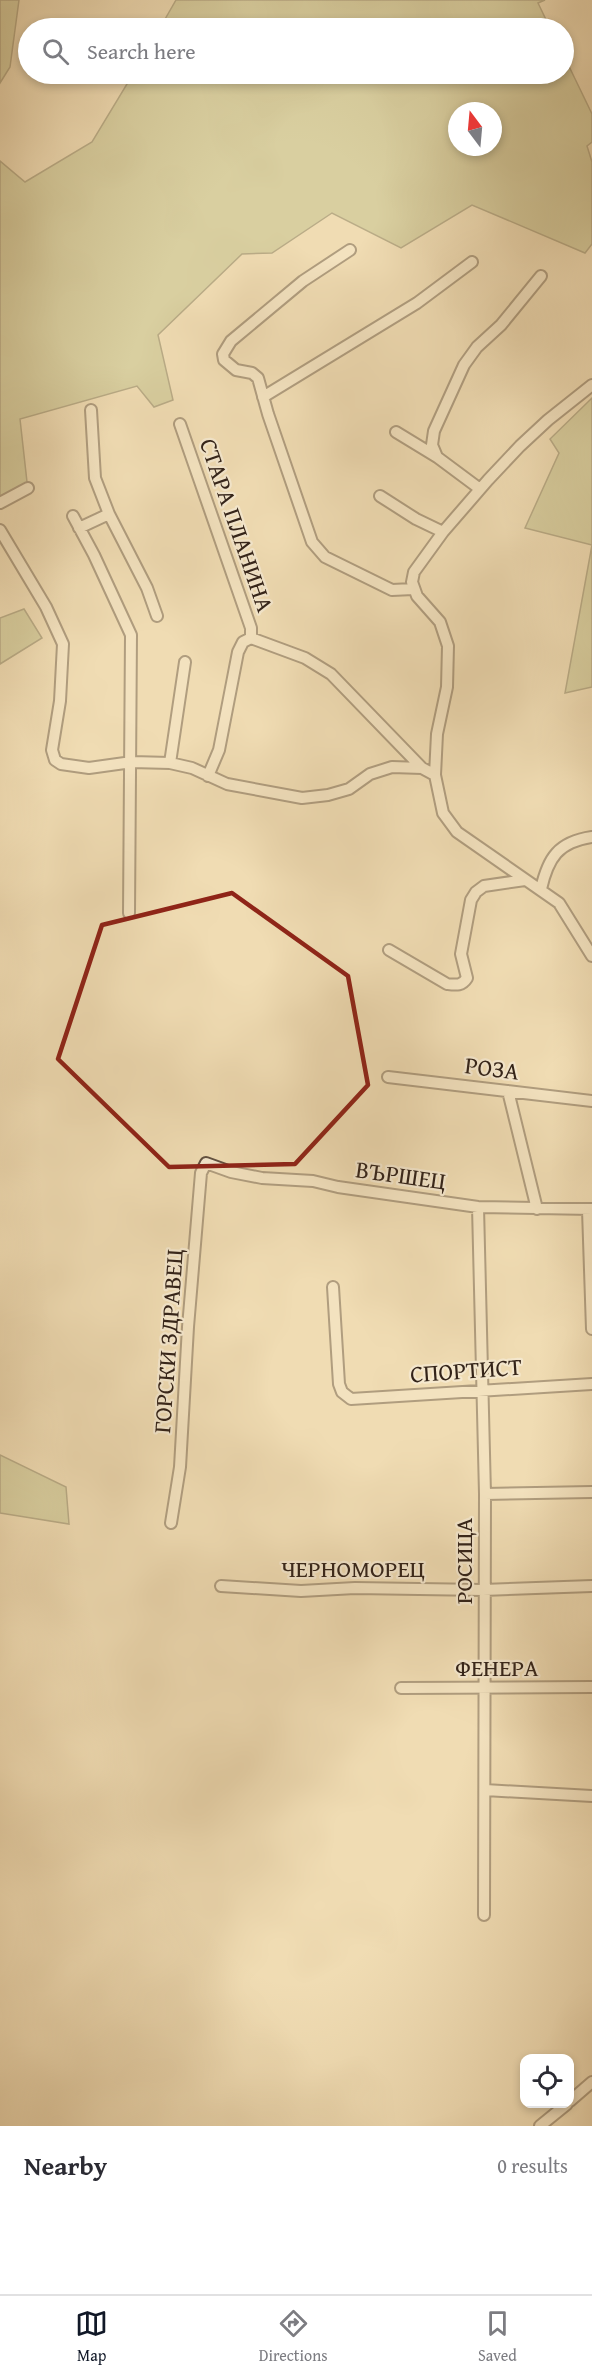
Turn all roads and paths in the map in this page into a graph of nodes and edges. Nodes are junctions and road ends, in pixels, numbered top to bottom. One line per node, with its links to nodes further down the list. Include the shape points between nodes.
1 (350, 250): 5 (street, via 273,305 225,348 227,364 256,376)
2 (472, 262): 5 (street, via 417,303)
3 (541, 276): 9 (street, via 464,365 434,431 432,446)
4 (592, 385): 11 (street, via 520,446)
5 (263, 397): 19 (street, via 312,542 321,554 392,591)
6 (91, 410): 14 (street, via 95,478)
7 (180, 424): 21 (street, СТАРА ПЛАНИНА, via 226,551)
8 (396, 432): 9 (street)
9 (437, 458): 11 (street)
10 (28, 488): 13 (street)
11 (480, 489): 18 (street)
12 (380, 496): 18 (street)
13 (0, 503)
14 (109, 514): 16 (street); 20 (street)
15 (73, 516): 16 (street)
16 (79, 528): 23 (street, via 132,635)
17 (0, 530): 23 (street, via 63,644 52,750 55,760 89,768)
18 (443, 532): 19 (street, via 414,572)
19 (413, 589): 26 (street, via 440,622 448,646 447,687 437,735)
20 (157, 616)
21 (251, 638): 25 (street, СТАРА ПЛАНИНА, via 305,658 331,674); 27 (street, via 243,642 238,652 219,750)
22 (185, 662): 24 (street)
23 (132, 762): 24 (street); 31 (street)
24 (170, 763): 27 (street)
25 (422, 768): 26 (street); 27 (street, via 392,767 370,774 349,789 302,798 227,784)
26 (435, 775): 29 (street, via 443,813 458,832)
27 (208, 776)
28 (592, 837): 30 (street, via 557,851)
29 (525, 880): 30 (street); 32 (street, via 484,886 471,900 461,954 468,978 464,983 447,984)
30 (541, 889): 33 (street, via 559,903)
31 (129, 913)
32 (389, 950)
33 (592, 956)
34 (387, 1077): 35 (street, РОЗА)
35 (508, 1091): 36 (street, РОЗА); 39 (street)
36 (592, 1101)
37 (206, 1163): 38 (street, ВЪРШЕЦ, via 262,1178 313,1181); 47 (street, ГОРСКИ ЗДРАВЕЦ, via 201,1173 180,1467)
38 (478, 1207): 39 (street, ВЪРШЕЦ); 44 (street, РОСИЦА)
39 (537, 1209): 40 (street, ВЪРШЕЦ)
40 (590, 1210): 42 (street)
41 (333, 1287): 44 (street, СПОРТИСТ, via 339,1384 344,1395 351,1399)
42 (592, 1329)
43 (592, 1384): 44 (street, СПОРТИСТ)
44 (483, 1390): 46 (street, РОСИЦА)
45 (592, 1492): 46 (street)
46 (485, 1494): 50 (street, РОСИЦА)
47 (171, 1523)
48 (221, 1586): 50 (street, ЧЕРНОМОРЕЦ, via 301,1591)
49 (592, 1586): 50 (street, ЧЕРНОМОРЕЦ)
50 (483, 1590): 53 (street, РОСИЦА)
51 (592, 1687): 53 (street, ФЕНЕРА)
52 (401, 1688): 53 (street, ФЕНЕРА)
53 (485, 1688): 54 (street, РОСИЦА)
54 (485, 1790): 55 (street); 56 (street, РОСИЦА)
55 (592, 1796)
56 (484, 1915)
57 (592, 2082): 58 (street)
58 (574, 2097)
59 (561, 2108): 60 (street)
60 (540, 2126)

